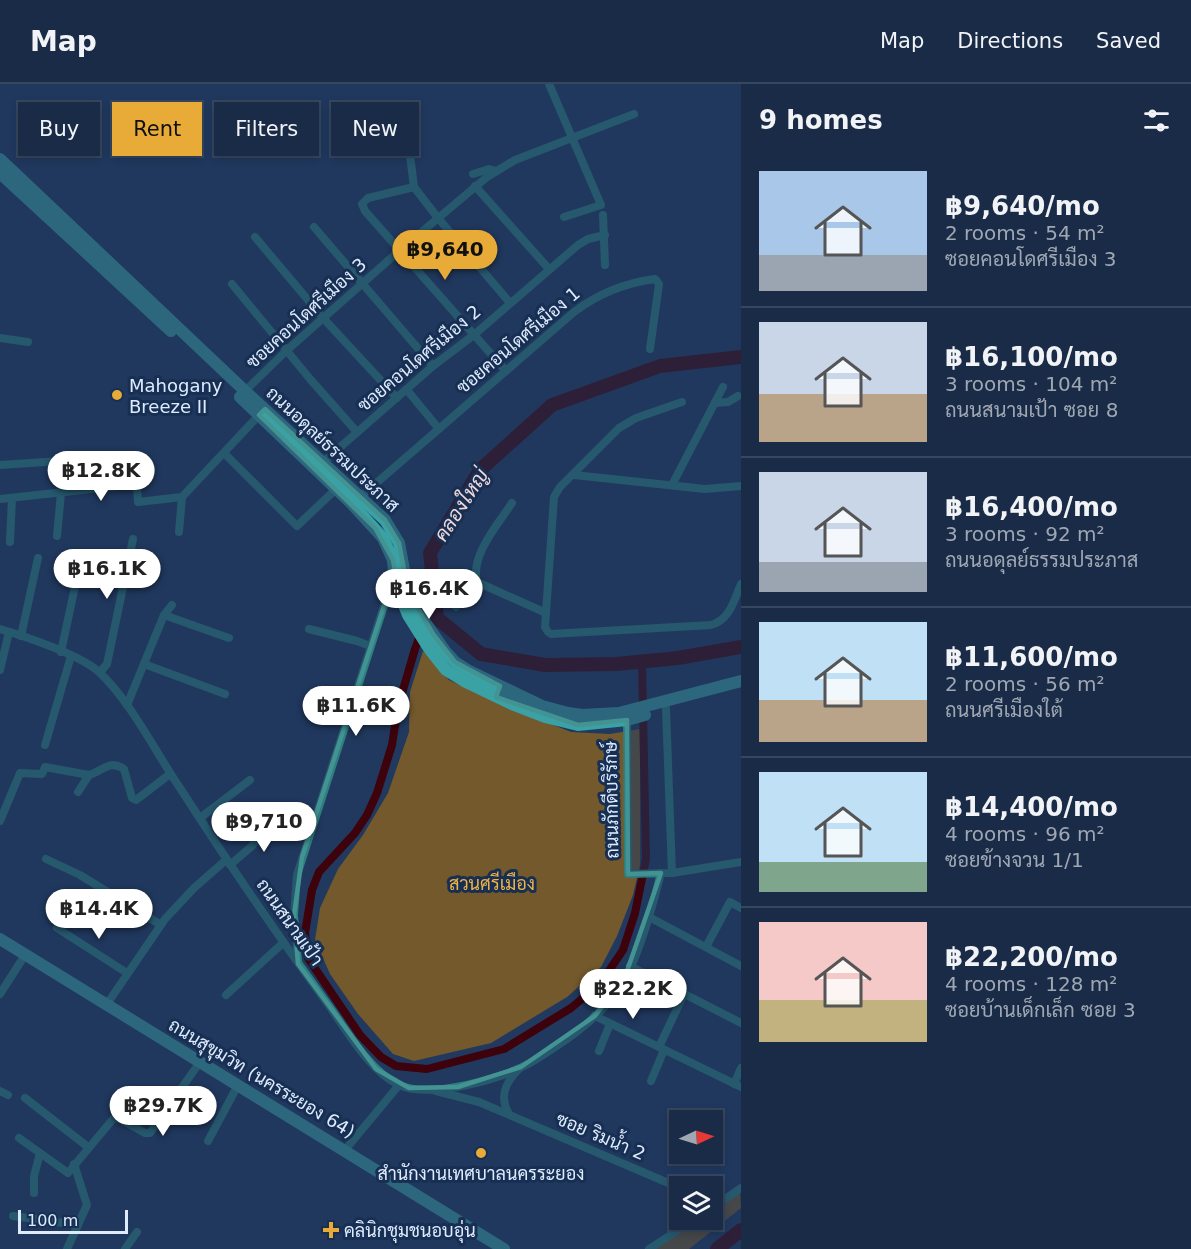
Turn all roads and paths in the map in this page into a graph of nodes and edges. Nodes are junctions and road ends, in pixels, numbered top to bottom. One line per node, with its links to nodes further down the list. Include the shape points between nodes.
1 (549, 84): 3 (street)
2 (634, 114): 3 (street, ซอยคอนโดศรีเมือง 3)
3 (572, 136): 6 (street, ซอยคอนโดศรีเมือง 3); 12 (street, via 601,205)
4 (410, 156): 10 (street)
5 (0, 159): 15 (street, ถนนอดุลย์ธรรมประภาส)
6 (497, 171): 8 (street); 9 (street, ซอยคอนโดศรีเมือง 3)
7 (0, 173): 15 (street, ถนนอดุลย์ธรรมประภาส)
8 (473, 174)
9 (475, 186): 13 (street, ซอยคอนโดศรีเมือง 3); 20 (street)
10 (414, 187): 13 (street); 18 (street, via 368,198 362,204)
11 (603, 216): 16 (street)
12 (564, 217)
13 (438, 219): 18 (street, ซอยคอนโดศรีเมือง 3); 23 (street)
14 (314, 228): 22 (street)
15 (68, 230): 34 (street, ถนนอดุลย์ธรรมประภาส); 39 (street, ถนนอดุลย์ธรรมประภาส)
16 (605, 235): 19 (street); 20 (street, ซอยคอนโดศรีเมือง 2, via 588,239)
17 (255, 237): 24 (street)
18 (399, 251): 22 (street, ซอยคอนโดศรีเมือง 3); 25 (street)
19 (605, 265)
20 (549, 269): 23 (street, ซอยคอนโดศรีเมือง 2)
21 (232, 284): 29 (street)
22 (363, 284): 24 (street, ซอยคอนโดศรีเมือง 3); 30 (street)
23 (510, 303): 25 (street, ซอยคอนโดศรีเมือง 2)
24 (324, 319): 29 (street, ซอยคอนโดศรีเมือง 3); 36 (street)
25 (475, 334): 30 (street, ซอยคอนโดศรีเมือง 2); 31 (street)
26 (0, 338): 27 (street)
27 (28, 342)
28 (651, 349): 31 (street, ซอยคอนโดศรีเมือง 1, via 659,284 655,279 617,286 589,300)
29 (286, 351): 34 (street, ซอยคอนโดศรีเมือง 3); 41 (street)
30 (433, 366): 33 (street, ซอยคอนโดศรีเมือง 2)
31 (506, 371): 40 (street, ซอยคอนโดศรีเมือง 1)
32 (723, 387): 38 (street)
33 (407, 390): 36 (street, ซอยคอนโดศรีเมือง 2); 40 (street)
34 (245, 391): 39 (street, ถนนอดุลย์ธรรมประภาส)
35 (738, 396): 38 (street)
36 (397, 398): 41 (street, ซอยคอนโดศรีเมือง 2)
37 (682, 402): 45 (street, via 619,428)
38 (715, 403): 47 (street)
39 (262, 412): 42 (street); 43 (street, ถนนอดุลย์ธรรมประภาส); 49 (street, ถนนอดุลย์ธรรมประภาส)
40 (439, 429): 53 (street, ซอยคอนโดศรีเมือง 1)
41 (357, 432): 43 (street, ซอยคอนโดศรีเมือง 2)
42 (224, 453): 49 (street, via 297,526); 51 (street)
43 (322, 463): 53 (street, ถนนอดุลย์ธรรมประภาส)
44 (0, 465): 46 (street, via 135,456)
45 (574, 475): 47 (street); 68 (street, via 564,481 554,497)
46 (137, 484): 50 (street); 51 (street, via 138,502)
47 (672, 485): 48 (street, via 711,489)
48 (741, 486)
49 (335, 490): 62 (street, ถนนอดุลย์ธรรมประภาส, via 383,538)
50 (60, 493): 52 (street); 57 (street)
51 (182, 497): 56 (street)
52 (12, 498): 54 (street); 59 (street)
53 (359, 498): 65 (street, ถนนอดุลย์ธรรมประภาส, via 393,530 399,543)
54 (0, 499)
55 (512, 503): 63 (street, via 480,554)
56 (179, 532)
57 (57, 536)
58 (133, 539): 79 (street, via 107,664)
59 (10, 542)
60 (38, 558): 72 (street)
61 (80, 563): 75 (street)
62 (395, 572): 65 (street, ถนนอดุลย์ธรรมประภาส, via 395,583); 74 (street)
63 (476, 579): 67 (street, via 468,582); 68 (street, via 483,586)
64 (741, 584): 68 (street, via 723,620 711,625 551,634 545,627)
65 (407, 598): 86 (street, ถนนอดุลย์ธรรมประภาส, via 408,615 435,647 438,661 455,677 498,691 545,717 578,725)
66 (172, 605): 69 (street)
67 (456, 607)
68 (546, 613)
69 (164, 615): 73 (street); 77 (street)
70 (309, 629): 74 (street)
71 (5, 631): 72 (street, ถนนสนามเป้า); 78 (street)
72 (21, 636): 75 (street, ถนนสนามเป้า)
73 (229, 638)
74 (370, 646): 108 (street, via 297,875)
75 (61, 652): 76 (street, ถนนสนามเป้า)
76 (71, 656): 79 (street, ถนนสนามเป้า); 87 (street)
77 (144, 664): 82 (street); 83 (street)
78 (0, 670)
79 (100, 672): 83 (street, ถนนสนามเป้า)
80 (741, 681): 84 (street, ถนนอดุลย์ธรรมประภาส)
81 (741, 687): 85 (street, ถนนอดุลย์ธรรมประภาส)
82 (225, 694)
83 (127, 705): 88 (street, ถนนสนามเป้า)
84 (653, 708): 85 (street, ถนนอดุลย์ธรรมประภาส); 86 (street, ถนนอดุลย์ธรรมประภาส)
85 (666, 708): 99 (street)
86 (628, 716): 98 (street, ถนนภักดีบริรักษ์, via 628,874)
87 (45, 745)
88 (170, 774): 89 (street, via 136,800 121,766 105,765); 92 (street, ถนนสนามเป้า)
89 (89, 775): 91 (street); 94 (street, via 45,767 42,774 20,773)
90 (250, 780): 92 (street)
91 (78, 792)
92 (200, 818): 97 (street, ถนนสนามเป้า)
93 (274, 818): 97 (street, via 252,846)
94 (0, 821)
95 (46, 859): 102 (street, via 80,875)
96 (741, 862): 99 (street, ถนนภักดีบริรักษ์)
97 (228, 863): 102 (street, via 187,895); 105 (street, ถนนสนามเป้า)
98 (657, 873): 99 (street, ถนนภักดีบริรักษ์); 101 (street)
99 (672, 873)
100 (741, 908): 106 (street, via 730,902)
101 (649, 917): 106 (street); 109 (street)
102 (161, 925): 111 (street)
103 (57, 928): 111 (street)
104 (0, 939): 107 (street, ถนนสุขุมวิท (นครระยอง 64))
105 (283, 942): 108 (street, ถนนสนามเป้า); 114 (street)
106 (706, 947): 110 (street)
107 (25, 955): 112 (street); 115 (street, ถนนสุขุมวิท (นครระยอง 64))
108 (298, 964): 127 (street, ถนนสนามเป้า, via 369,1061)
109 (630, 966): 113 (street); 116 (street, via 618,990)
110 (741, 966)
111 (127, 974): 115 (street)
112 (0, 994)
113 (684, 994): 117 (street); 119 (street)
114 (226, 995)
115 (107, 1004): 121 (street, ถนนสุขุมวิท (นครระยอง 64))
116 (595, 1017): 118 (street); 122 (street)
117 (741, 1023)
118 (610, 1024): 119 (street); 120 (street)
119 (662, 1049): 125 (street); 129 (street)
120 (599, 1051)
121 (200, 1062): 128 (street, ถนนสุขุมวิท (นครระยอง 64)); 138 (street, via 150,1133 113,1119)
122 (521, 1067): 124 (street); 131 (street, via 510,1078)
123 (741, 1068): 129 (street)
124 (486, 1080): 126 (street); 131 (street, via 498,1083)
125 (651, 1081)
126 (476, 1083): 130 (street); 133 (street)
127 (399, 1084): 130 (street, ถนนสนามเป้า); 139 (street)
128 (238, 1085): 137 (street); 139 (street, ถนนสุขุมวิท (นครระยอง 64))
129 (737, 1085)
130 (430, 1089): 133 (street, ซอย ริมน้ำ 2)
131 (504, 1093): 134 (street); 135 (street)
132 (25, 1098): 138 (street)
133 (479, 1102): 134 (street, ซอย ริมน้ำ 2)
134 (493, 1108): 135 (street, ซอย ริมน้ำ 2)
135 (509, 1115): 142 (street, ซอย ริมน้ำ 2)
136 (19, 1138): 140 (street)
137 (208, 1141)
138 (88, 1147): 141 (street)
139 (345, 1150): 152 (street, ถนนสุขุมวิท (นครระยอง 64))
140 (40, 1153): 141 (street, via 68,1173); 144 (street)
141 (74, 1164): 147 (street, via 87,1205)
142 (669, 1183)
143 (741, 1189): 145 (street)
144 (34, 1193)
145 (723, 1198)
146 (13, 1216): 147 (street)
147 (78, 1225): 150 (street)
148 (678, 1230): 153 (street)
149 (137, 1232): 151 (street)
150 (67, 1249)
151 (125, 1249)
152 (504, 1249)
153 (649, 1249)

